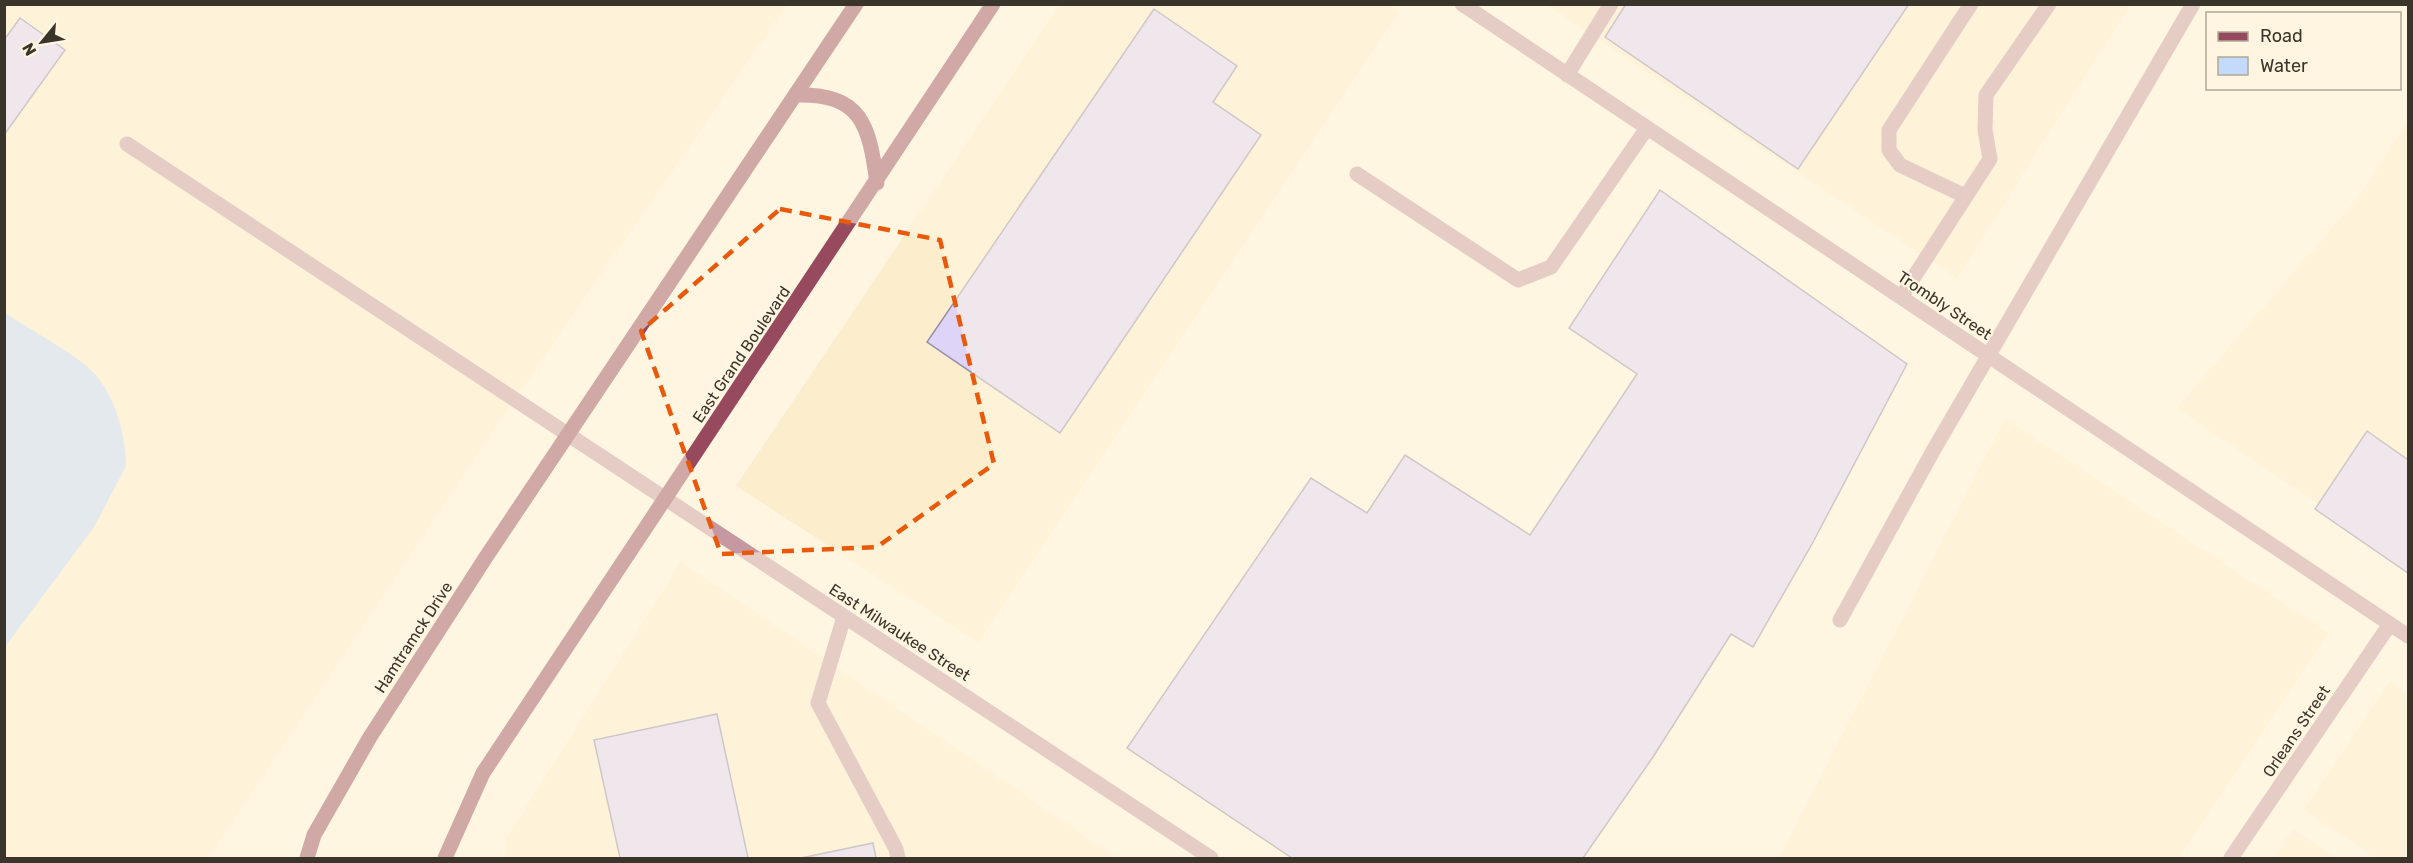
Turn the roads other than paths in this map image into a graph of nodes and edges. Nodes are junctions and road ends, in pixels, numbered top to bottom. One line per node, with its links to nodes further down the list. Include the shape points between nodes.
1 (856, 4): 9 (main road)
2 (993, 4): 13 (main road, East Grand Boulevard)
3 (1462, 4): 8 (street, Trombly Street)
4 (1611, 4): 8 (street)
5 (1971, 4): 14 (street, via 1889,130 1888,150 1900,165)
6 (2049, 4): 14 (street, via 1986,95 1985,130 1990,159)
7 (2193, 4): 16 (street)
8 (1567, 75): 10 (street, Trombly Street)
9 (795, 96): 13 (main road, via 821,95 844,103 860,119 871,141); 17 (main road)
10 (1647, 128): 12 (street, via 1551,267 1518,280); 15 (street, Trombly Street)
11 (127, 144): 17 (street, East Milwaukee Street)
12 (1357, 174)
13 (877, 183): 18 (main road, East Grand Boulevard)
14 (1965, 196): 15 (street)
15 (1901, 297): 16 (street, Trombly Street)
16 (1990, 357): 20 (street); 21 (street, Trombly Street)
17 (568, 435): 18 (street, East Milwaukee Street); 23 (main road, Hamtramck Drive, via 370,737 314,835)
18 (666, 499): 19 (street, East Milwaukee Street); 24 (main road, East Grand Boulevard, via 483,773)
19 (844, 616): 25 (street, via 818,703); 26 (street, East Milwaukee Street)
20 (1840, 620)
21 (2390, 624): 22 (street, Trombly Street); 27 (street, Orleans Street)
22 (2409, 636)
23 (307, 858)
24 (445, 858)
25 (898, 858)
26 (1212, 858)
27 (2231, 858)

